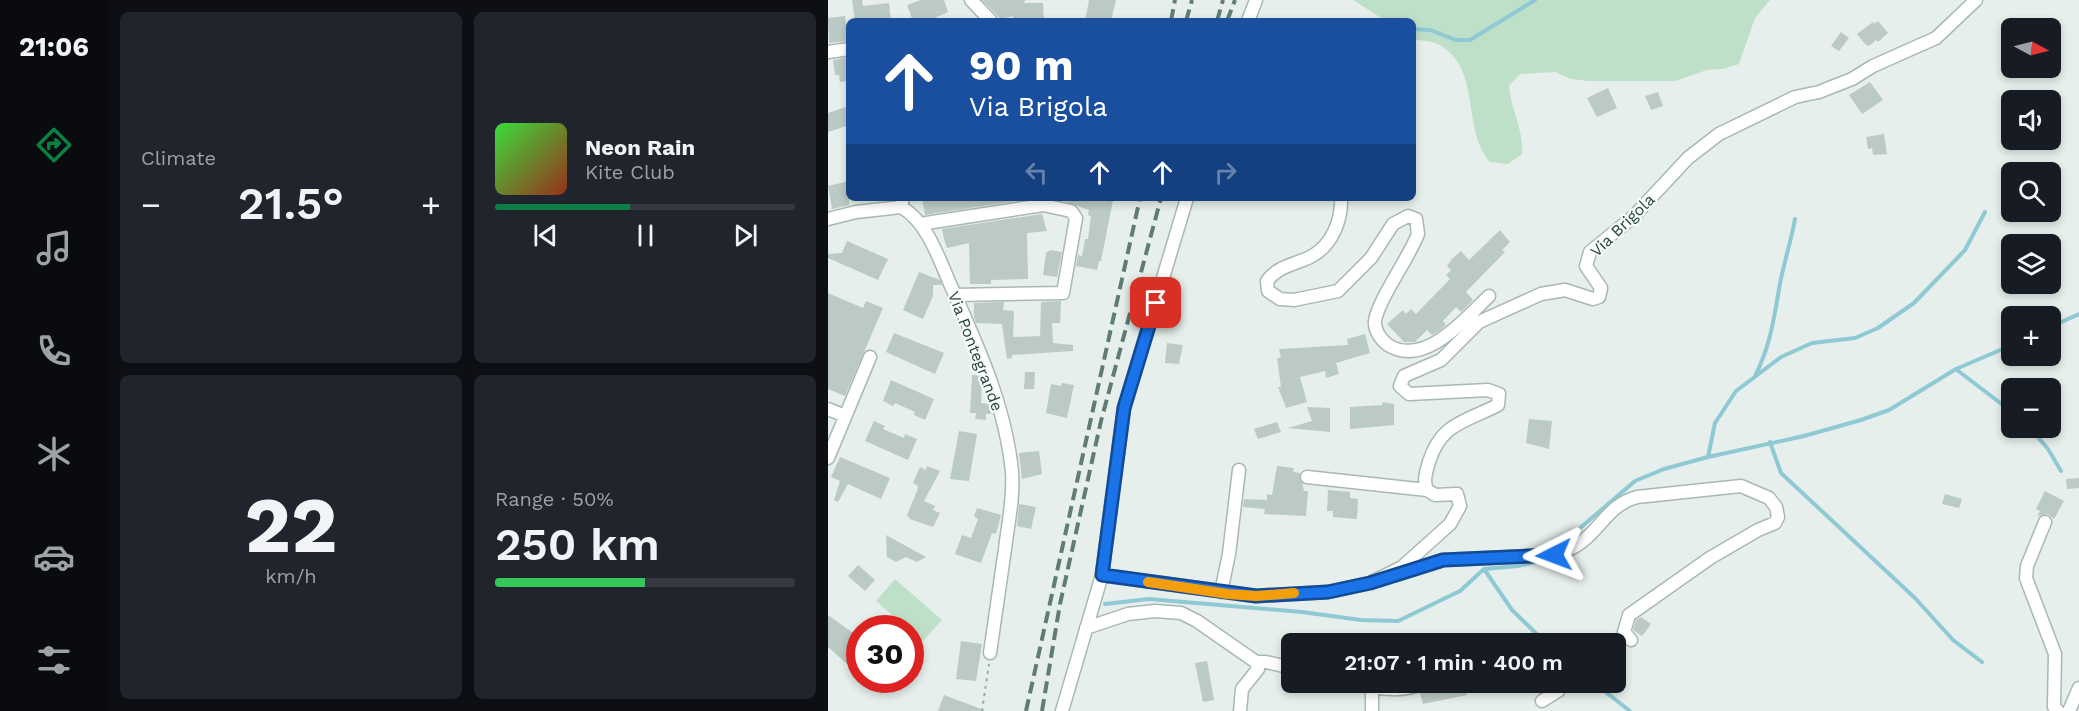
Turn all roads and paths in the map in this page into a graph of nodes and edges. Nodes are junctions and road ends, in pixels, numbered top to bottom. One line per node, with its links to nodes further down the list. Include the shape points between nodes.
1 (971, 0): 4 (street)
2 (1256, 0): 5 (street)
3 (1976, 0): 22 (street, Via Brigola, via 1936,38 1852,79 1795,97 1719,134 1688,158 1633,217 1590,252 1586,266 1601,288 1599,297 1593,299 1565,290 1541,294 1479,322 1441,360 1404,376 1400,386 1409,394 1483,389 1495,391 1500,397 1498,405 1442,434 1428,468)
4 (988, 18)
5 (1249, 18)
6 (846, 49): 7 (street)
7 (828, 52)
8 (1186, 201): 24 (street, via 1124,408)
9 (1340, 201): 15 (street, via 1336,228 1327,243 1313,255 1273,273 1266,281 1273,296 1294,300 1338,291 1371,258 1393,224 1408,216 1419,224 1418,234 1378,314 1376,330 1383,341 1390,347 1411,350 1443,340)
10 (902, 202): 11 (street, Via Pontegrande); 13 (street, Via Pontegrande)
11 (884, 203): 12 (street, Via Pontegrande)
12 (828, 219)
13 (920, 224): 14 (street, Via Pontegrande); 14 (street, via 1043,205 1071,211 1076,218 1063,293)
14 (955, 295): 29 (street, Via Pontegrande, via 1001,411 1012,472)
15 (1489, 296)
16 (870, 357): 18 (street)
17 (828, 409): 18 (street)
18 (845, 416): 19 (street)
19 (828, 458)
20 (1239, 470): 26 (street)
21 (1307, 477): 22 (street)
22 (1427, 490): 25 (street, via 1436,495 1457,494 1457,514)
23 (2044, 522): 42 (street, via 2026,578 2055,654 2054,707)
24 (1102, 575): 26 (street); 27 (street)
25 (1386, 577): 26 (street, via 1328,592 1256,596); 28 (street, via 1443,560 1571,551 1588,540 1622,501 1637,497 1741,486 1769,498 1776,507 1775,523 1710,558 1629,615 1624,632)
26 (1221, 592)
27 (1086, 628): 30 (street, via 1128,614 1181,613); 37 (street)
28 (1631, 640)
29 (990, 652): 36 (path)
30 (1256, 662): 31 (street); 38 (street, via 1258,669 1242,689)
31 (1281, 665)
32 (2079, 688): 43 (street)
33 (1368, 693): 39 (street)
34 (1555, 693): 35 (street)
35 (1542, 701)
36 (982, 711)
37 (1062, 711)
38 (1240, 711)
39 (1372, 711)
40 (2044, 711): 41 (street)
41 (2051, 711)
42 (2058, 711)
43 (2069, 711)

